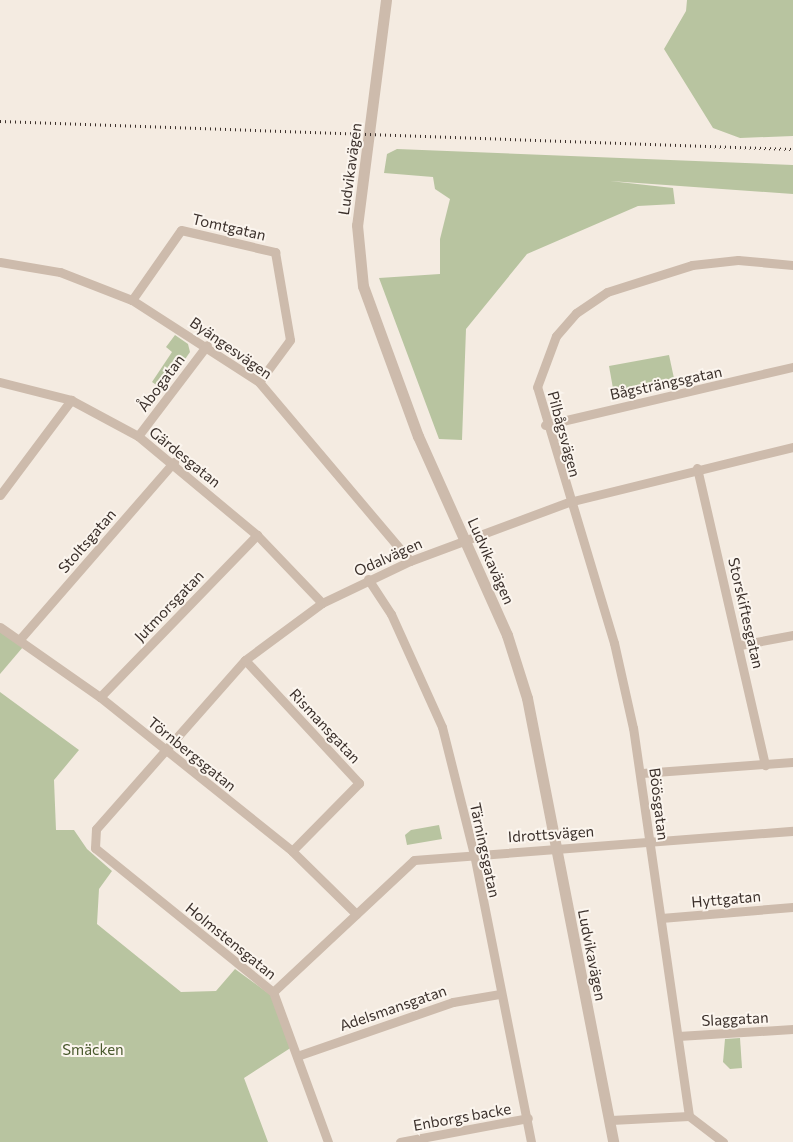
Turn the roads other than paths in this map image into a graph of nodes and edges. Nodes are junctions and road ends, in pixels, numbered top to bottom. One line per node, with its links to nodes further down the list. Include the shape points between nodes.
1 (386, 0): 18 (street, Ludvikavägen, via 358,225 363,286 418,436)
2 (0, 262): 4 (street, Byängesvägen, via 60,272)
3 (793, 265): 10 (street, Pilbågsvägen, via 738,260 692,265 607,292 576,313 556,336 542,364 537,387)
4 (132, 300): 5 (street, Byängesvägen); 8 (street, Tomtgatan, via 180,230 275,252 290,340)
5 (207, 345): 8 (street, Byängesvägen); 11 (street, Åbogatan)
6 (793, 367): 10 (street, Bågsträngsgatan)
7 (0, 382): 9 (street, Gärdesgatan)
8 (260, 382): 19 (street, Byängesvägen)
9 (71, 400): 11 (street, Gärdesgatan); 15 (street)
10 (545, 425): 16 (street, Pilbågsvägen)
11 (138, 436): 13 (street, Gärdesgatan)
12 (793, 447): 14 (street, Odalvägen)
13 (174, 462): 17 (street, Gärdesgatan); 24 (street, Stoltsgatan)
14 (697, 468): 16 (street, Odalvägen); 25 (street, Storskiftesgatan)
15 (0, 495)
16 (569, 502): 18 (street, Odalvägen); 31 (street, Böösgatan, via 614,643)
17 (257, 535): 21 (street, Gärdesgatan); 27 (street, Jutmorsgatan)
18 (466, 540): 19 (street, Odalvägen); 34 (street, Ludvikavägen, via 507,634 527,698)
19 (410, 561): 20 (street, Odalvägen)
20 (368, 579): 21 (street, Odalvägen); 37 (street, Tärningsgatan, via 395,622 442,727)
21 (322, 603): 26 (street, Odalvägen)
22 (0, 627): 24 (street, Törnbergsgatan)
23 (793, 635): 25 (street)
24 (20, 639): 27 (street, Törnbergsgatan)
25 (740, 646): 30 (street, Storskiftesgatan)
26 (246, 660): 28 (street, Odalvägen); 36 (street, Rismansgatan, via 359,783)
27 (100, 697): 28 (street, Törnbergsgatan)
28 (164, 750): 35 (street, Odalvägen, via 96,829); 36 (street, Törnbergsgatan)
29 (793, 762): 30 (street)
30 (765, 765): 31 (street)
31 (642, 773): 33 (street, Böösgatan)
32 (793, 831): 33 (street, Idrottsvägen)
33 (650, 842): 34 (street, Idrottsvägen); 40 (street, Böösgatan)
34 (555, 846): 37 (street, Idrottsvägen); 48 (street, Ludvikavägen)
35 (95, 848): 41 (street, Holmstensgatan)
36 (292, 851): 39 (street, Törnbergsgatan)
37 (474, 854): 39 (street, Idrottsvägen, via 414,860); 42 (street, Tärningsgatan)
38 (793, 907): 40 (street, Hyttgatan)
39 (356, 914): 41 (street, Idrottsvägen)
40 (661, 918): 44 (street, Böösgatan)
41 (273, 992): 45 (street, Holmstensgatan)
42 (500, 994): 45 (street, Adelsmansgatan, via 453,1002); 47 (street, Tärningsgatan)
43 (793, 1029): 44 (street, Slaggatan)
44 (678, 1036): 46 (street, Böösgatan)
45 (297, 1056): 49 (street, Holmstensgatan)
46 (689, 1116): 48 (street); 53 (street)
47 (528, 1118): 50 (street, Enborgs backe); 51 (street, Tärningsgatan)
48 (611, 1120): 52 (street, Ludvikavägen)
49 (328, 1142)
50 (400, 1142)
51 (531, 1142)
52 (613, 1142)
53 (723, 1142)

